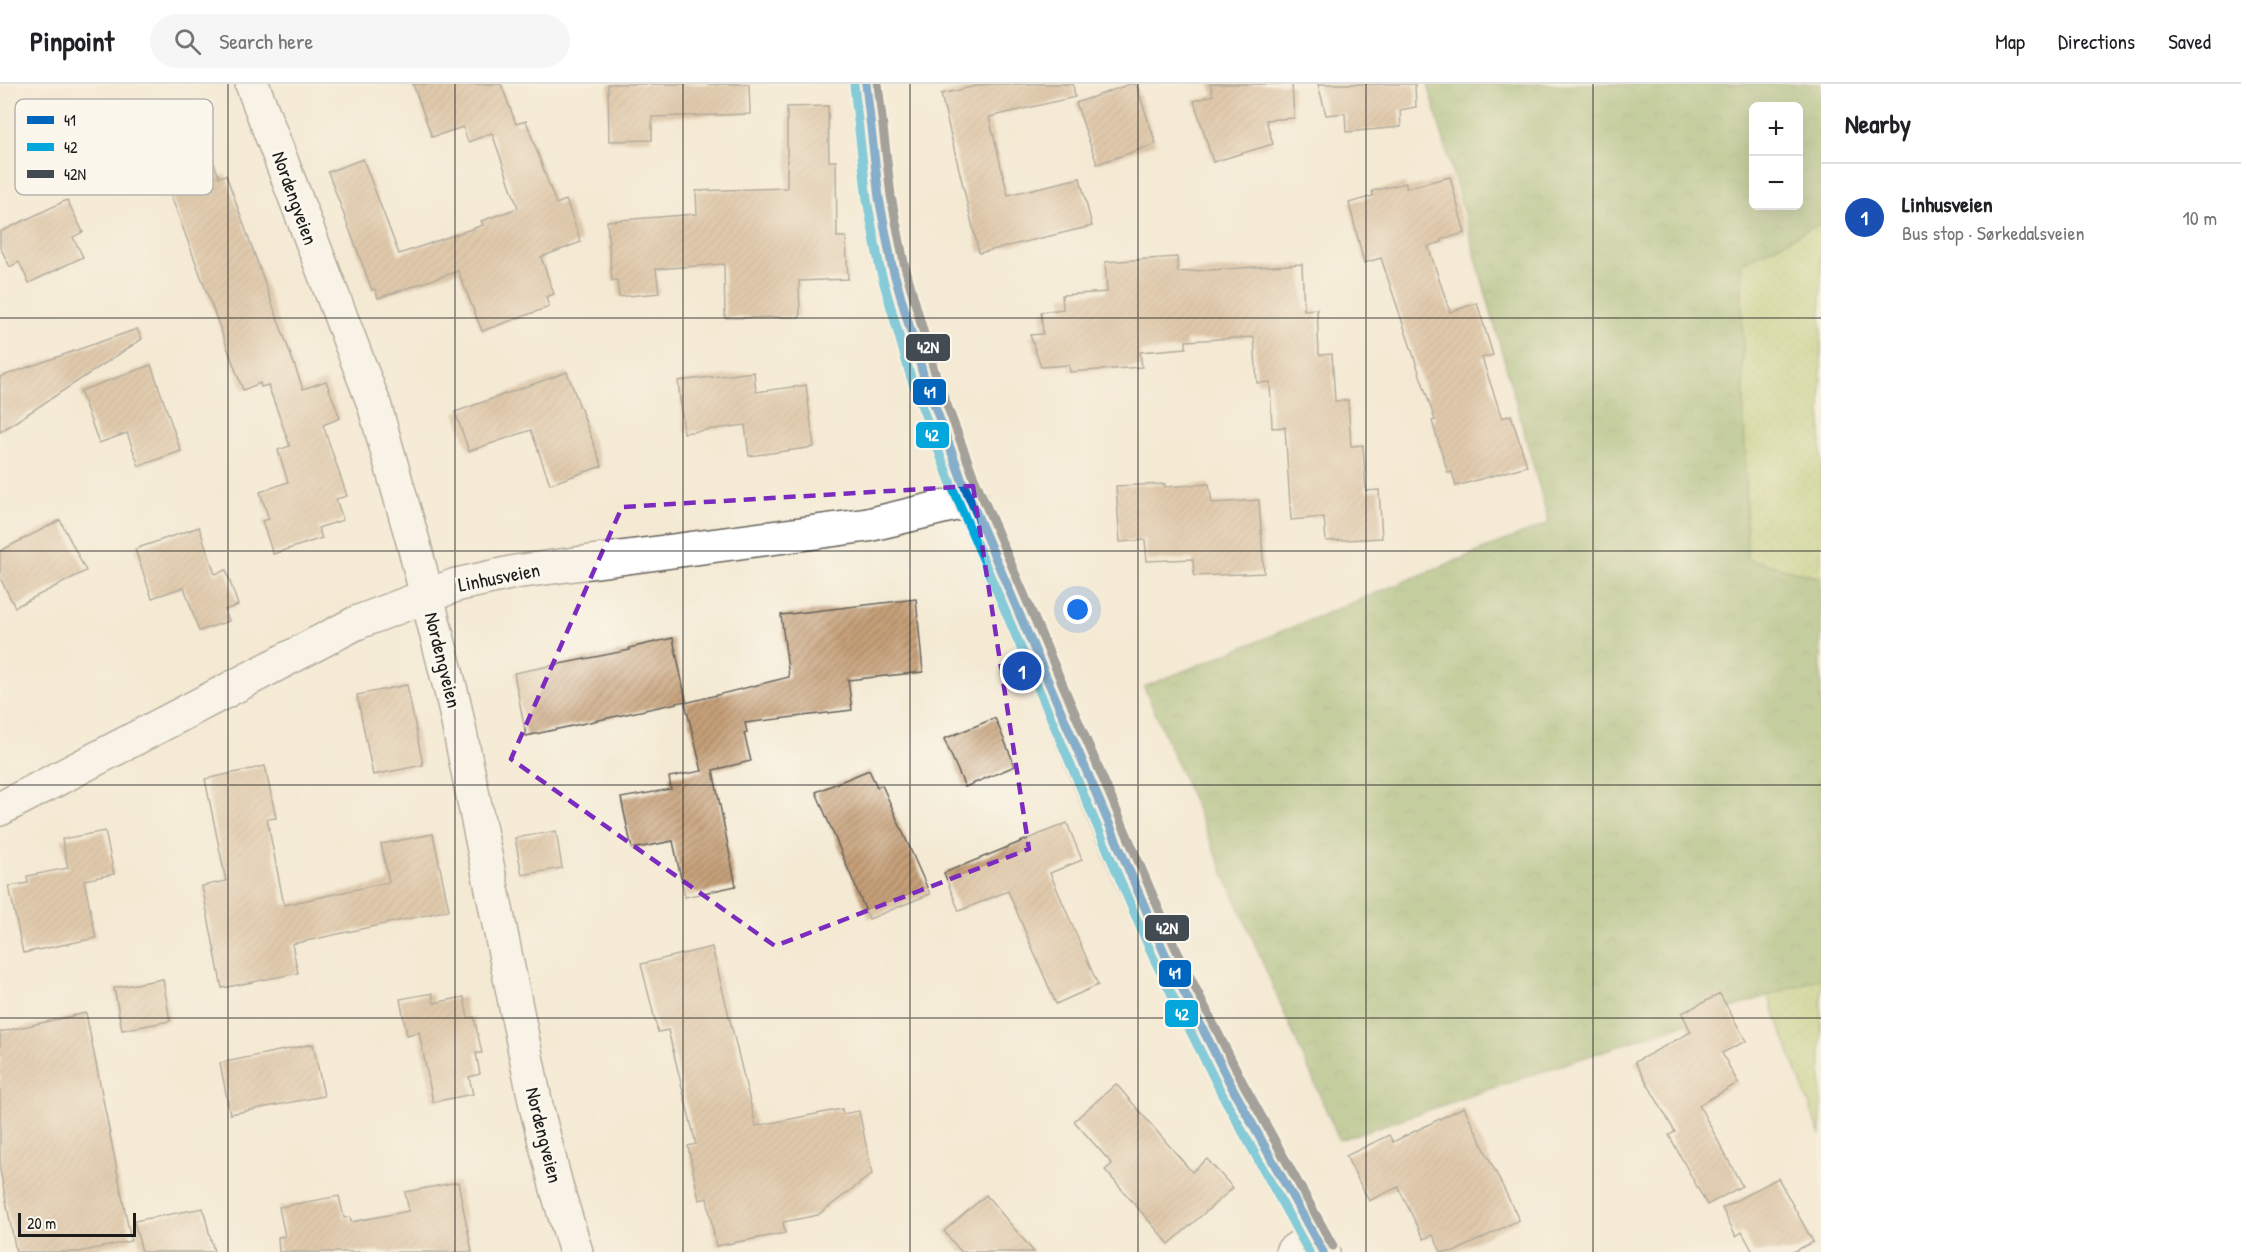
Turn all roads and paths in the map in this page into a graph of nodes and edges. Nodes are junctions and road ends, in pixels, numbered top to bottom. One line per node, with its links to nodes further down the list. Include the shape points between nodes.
1 (252, 84): 4 (street, Nordengveien, via 374,404)
2 (866, 84): 3 (street, via 891,265 928,389)
3 (972, 500): 4 (street, Linhusveien, via 868,525 515,572); 6 (street, via 1147,914)
4 (427, 594): 5 (street, Linhusveien, via 328,638); 7 (street, Nordengveien, via 454,703 537,1110)
5 (0, 809)
6 (1309, 1247)
7 (576, 1252)

